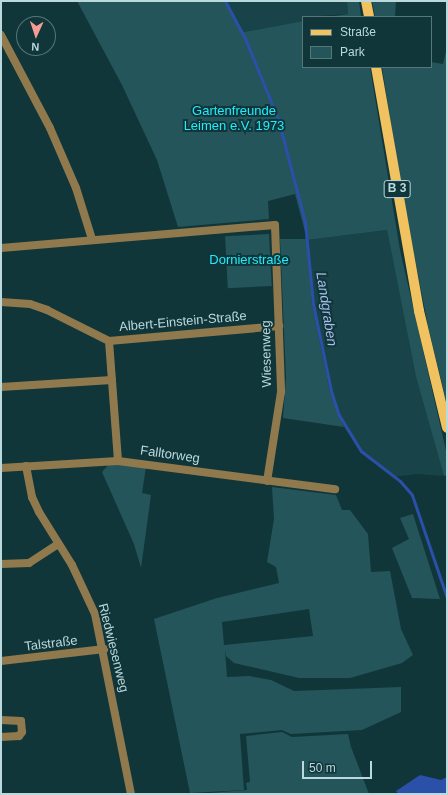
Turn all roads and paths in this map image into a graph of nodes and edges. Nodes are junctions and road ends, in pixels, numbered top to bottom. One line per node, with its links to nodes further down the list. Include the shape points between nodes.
1 (366, 1): 2 (main road)
2 (369, 16)
3 (1, 35): 5 (street, via 50,128 76,188)
4 (376, 68): 12 (main road, B 3, via 419,311)
5 (92, 240): 6 (street); 8 (street, Wiesenweg, via 275,225)
6 (1, 248)
7 (1, 302): 9 (street, Albert-Einstein-Straße, via 30,304 47,310)
8 (279, 326): 9 (street, Albert-Einstein-Straße); 16 (street, Wiesenweg, via 281,392)
9 (109, 341): 10 (street)
10 (112, 380): 11 (street); 13 (street)
11 (1, 387)
12 (447, 428)
13 (118, 461): 14 (street, Falltorweg); 16 (street, Falltorweg)
14 (26, 466): 15 (street, Falltorweg); 18 (street, Riedwiesenweg, via 32,497)
15 (1, 468)
16 (267, 481): 17 (street, Falltorweg)
17 (335, 489)
18 (58, 544): 19 (street, via 29,563); 20 (street, Riedwiesenweg, via 83,586 95,614)
19 (1, 564)
20 (104, 649): 21 (street, Talstraße); 24 (street, Riedwiesenweg)
21 (1, 661)
22 (1, 720): 23 (street, via 21,721 22,732 19,736)
23 (1, 737)
24 (131, 794)

